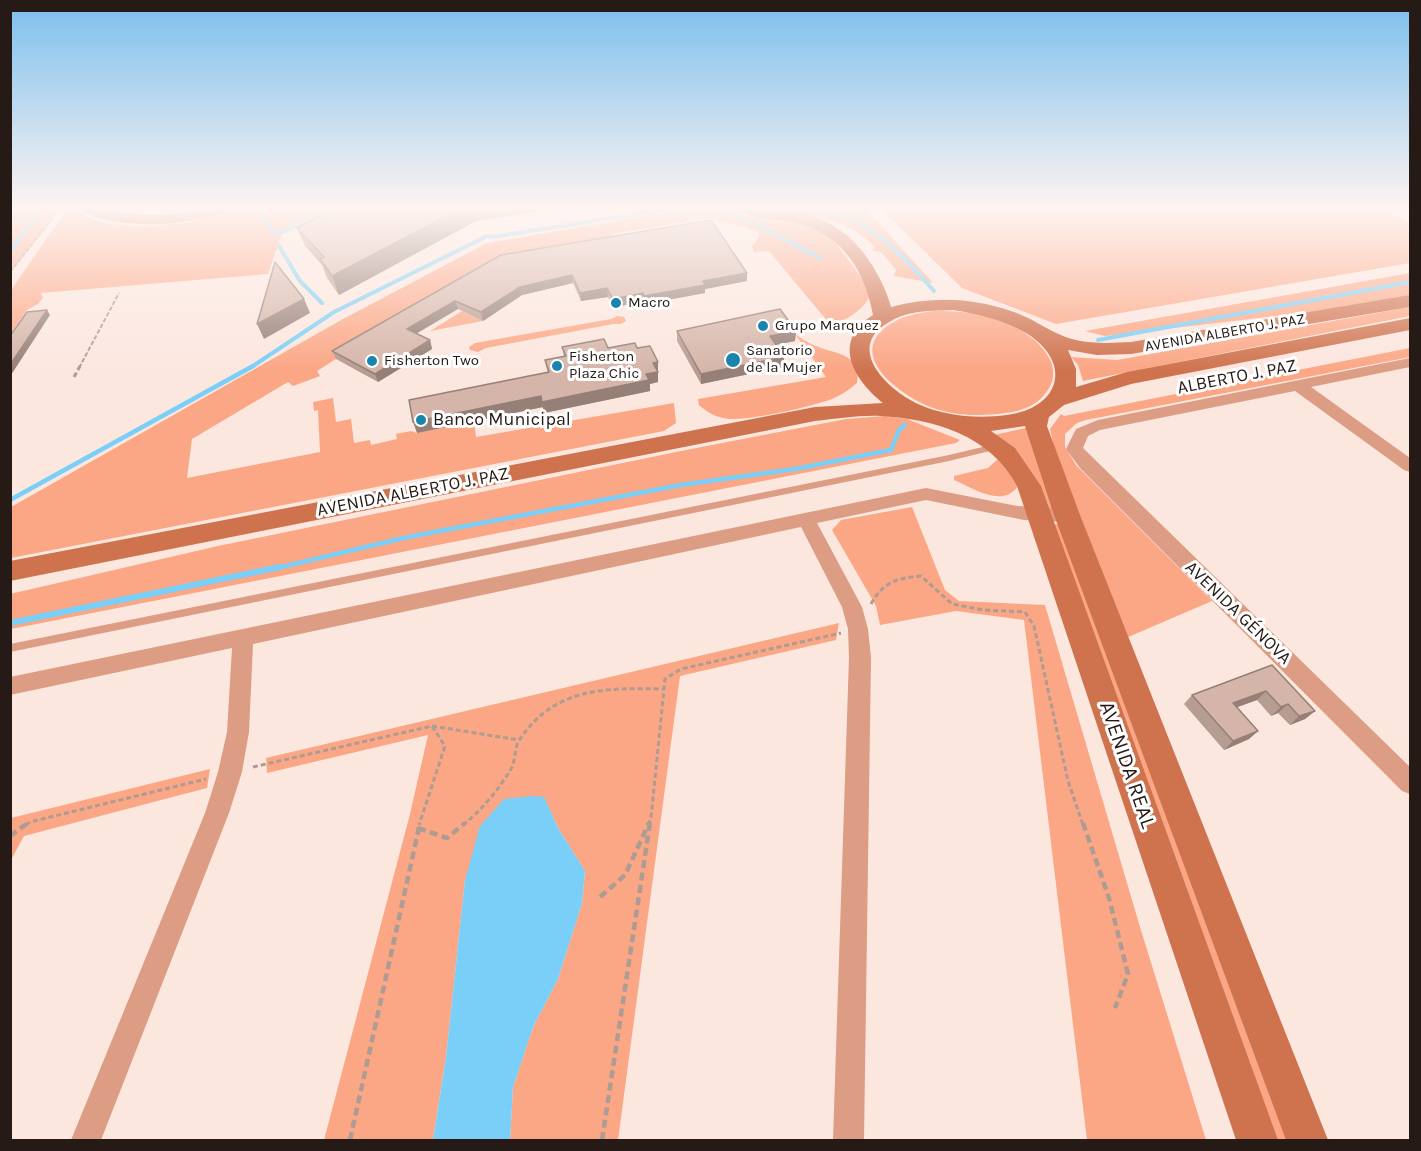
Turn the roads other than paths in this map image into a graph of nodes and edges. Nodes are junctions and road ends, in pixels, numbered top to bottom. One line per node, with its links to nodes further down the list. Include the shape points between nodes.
1 (861, 263): 2 (main road)
2 (866, 269): 4 (main road, via 905,294); 5 (main road, via 878,292)
3 (1410, 301): 7 (main road, AVENIDA ALBERTO J. PAZ, via 1131,348 1071,347)
4 (930, 304): 5 (main road); 7 (main road, via 976,307 1006,316)
5 (884, 317): 9 (main road, via 865,334 861,344 860,354)
6 (1410, 324): 11 (main road, AVENIDA ALBERTO J. PAZ, via 1127,378)
7 (1040, 334): 11 (main road, via 1054,346 1067,374 1065,387)
8 (1410, 363): 10 (street, ALBERTO J. PAZ)
9 (868, 376): 12 (main road, AVENIDA ALBERTO J. PAZ, via 852,396); 13 (main road, via 902,405)
10 (1297, 386): 15 (street, ALBERTO J. PAZ, via 1098,425 1084,430); 17 (street)
11 (1048, 407): 14 (main road, via 1018,421); 18 (main road, AVENIDA REAL, via 1036,426)
12 (815, 414): 13 (main road, AVENIDA ALBERTO J. PAZ, via 878,409); 20 (main road, AVENIDA ALBERTO J. PAZ)
13 (928, 415): 14 (main road)
14 (955, 422): 16 (main road, AVENIDA REAL)
15 (1076, 439): 24 (street, AVENIDA GÉNOVA, via 1074,448 1086,464)
16 (1000, 446): 18 (main road, AVENIDA REAL); 22 (lane)
17 (1410, 466)
18 (1053, 515): 19 (street, via 1011,512 926,494); 27 (main road, AVENIDA REAL); 28 (main road, AVENIDA REAL)
19 (806, 519): 21 (street); 26 (street, via 852,607 858,629)
20 (10, 571)
21 (243, 637): 23 (street); 25 (street, via 238,732 230,772)
22 (10, 648)
23 (10, 686)
24 (1410, 783)
25 (86, 1140)
26 (849, 1140)
27 (1257, 1140)
28 (1307, 1140)

